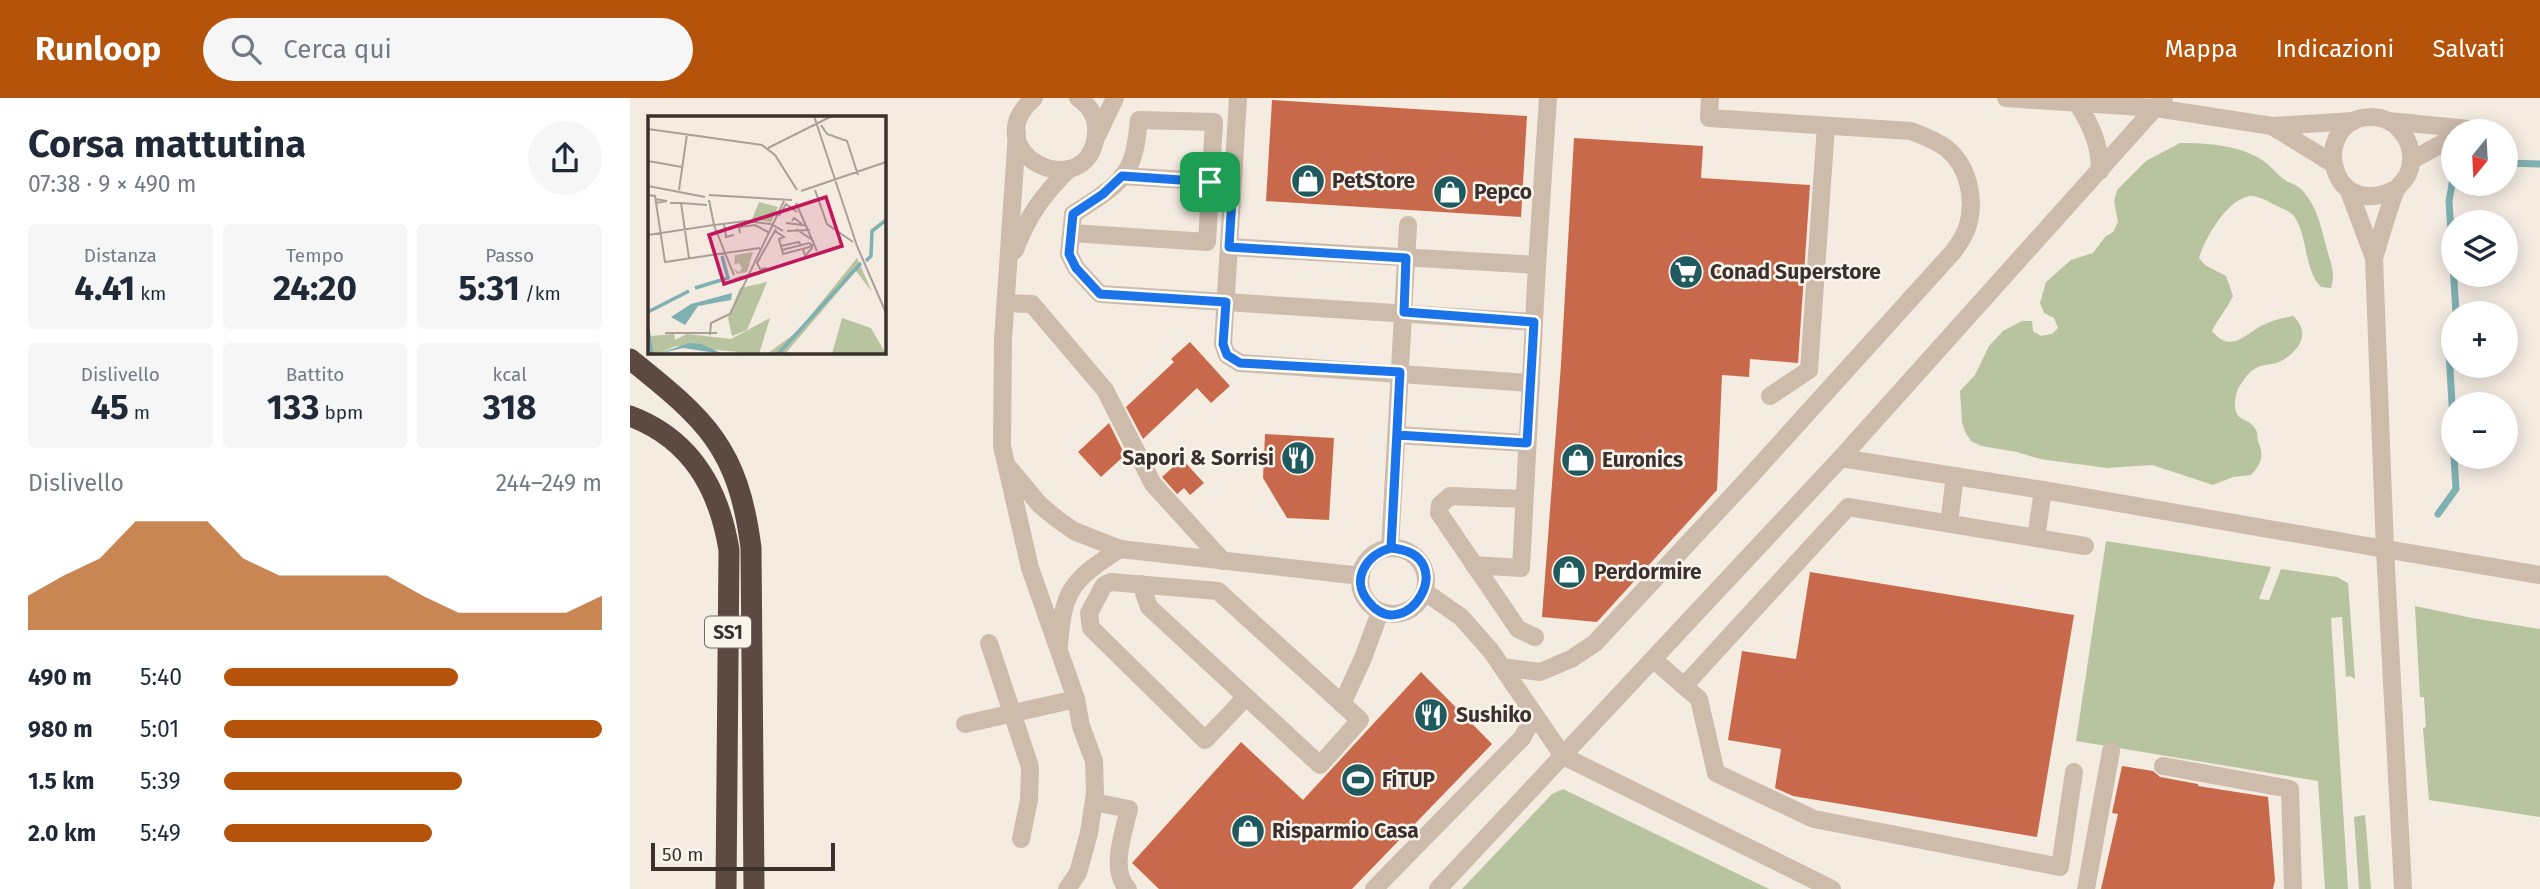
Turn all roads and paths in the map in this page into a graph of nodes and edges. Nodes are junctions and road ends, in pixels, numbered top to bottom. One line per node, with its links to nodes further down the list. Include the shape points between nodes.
1 (1034, 98): 15 (street, via 1021,113)
2 (1078, 98): 16 (street, via 1094,118)
3 (1115, 98): 16 (street)
4 (1238, 98): 24 (street)
5 (1548, 98): 32 (street)
6 (1710, 98): 12 (street, via 1709,118)
7 (2006, 98): 8 (street)
8 (2077, 103): 9 (street); 21 (street, via 2092,127)
9 (2160, 103): 13 (street); 21 (street)
10 (2386, 120): 11 (street); 14 (street); 18 (street, via 2400,130)
11 (2354, 121): 13 (street); 19 (street, via 2333,146)
12 (1826, 126): 41 (street, via 1809,370); 67 (street, via 1911,131 1947,149 1961,165 1971,190 1966,230 1953,252 1595,643 1540,672)
13 (2273, 126): 19 (street)
14 (2441, 126)
15 (1017, 133): 20 (street, via 1030,160 1049,170); 33 (street)
16 (1096, 139): 20 (street, via 1087,158)
17 (2441, 144): 18 (street)
18 (2412, 160): 25 (street)
19 (2332, 163): 26 (street)
20 (1069, 169): 33 (street, via 1026,223)
21 (2100, 171): 45 (street)
22 (1122, 176): 23 (street); 23 (street, via 1128,169 1139,120 1214,122); 28 (street, via 1073,214)
23 (1210, 182): 24 (street); 28 (street, via 1207,242)
24 (1233, 183): 29 (street)
25 (2396, 189): 26 (street, via 2365,197); 31 (street)
26 (2349, 191): 31 (street)
27 (1408, 225): 30 (street)
28 (1071, 233): 34 (street, via 1072,261 1100,294)
29 (1229, 247): 30 (street); 34 (street)
30 (1406, 258): 32 (street); 36 (street)
31 (2374, 258): 55 (street)
32 (1537, 265): 37 (street)
33 (1008, 270): 35 (street)
34 (1226, 302): 36 (street); 39 (street, via 1223,344 1227,355 1240,363)
35 (1006, 303): 46 (street, via 1002,446); 56 (street, via 1032,304 1104,390 1153,484)
36 (1404, 312): 37 (street); 39 (street)
37 (1534, 322): 40 (street)
38 (630, 359): 83 (highway, via 713,434 743,500 751,548)
39 (1400, 372): 40 (street); 43 (street)
40 (1531, 383): 44 (street)
41 (1770, 396)
42 (630, 416): 82 (highway, SS1, via 660,431 687,454 708,481 726,531)
43 (1397, 435): 44 (street); 53 (street)
44 (1527, 443): 49 (street)
45 (1841, 458): 47 (street); 66 (street)
46 (1007, 466): 54 (street, via 1057,519 1074,531); 65 (street, via 1030,568)
47 (1955, 476): 48 (street); 50 (street)
48 (2043, 490): 51 (street); 55 (street)
49 (1524, 499): 57 (street, via 1521,568); 57 (street, via 1450,496 1444,500 1439,513)
50 (1950, 523): 51 (street); 68 (street, via 1848,507)
51 (2036, 538): 52 (street)
52 (2085, 546)
53 (1391, 548): 59 (street, via 1371,557); 61 (street, via 1412,553 1419,561 1427,581)
54 (1120, 549): 56 (street); 65 (street, via 1095,565 1069,592 1061,611)
55 (2385, 549): 58 (street); 91 (street)
56 (1223, 561): 59 (street)
57 (1474, 565): 63 (street, via 1518,629)
58 (2540, 575)
59 (1361, 576): 62 (street, via 1364,597)
60 (1141, 584): 69 (street, via 1149,607); 69 (street, via 1104,585 1089,613 1091,628 1205,740); 71 (street, via 1218,591)
61 (1425, 592): 62 (street, via 1412,608 1391,614); 67 (street, via 1461,617)
62 (1380, 611): 71 (street)
63 (1535, 637)
64 (989, 643): 72 (street)
65 (1058, 655): 70 (street)
66 (1654, 660): 68 (street); 76 (street)
67 (1502, 667): 73 (street)
68 (1684, 685): 78 (street, via 1699,699 1716,773 1814,819 2060,867)
69 (1246, 697): 71 (street, via 1320,765 1360,720)
70 (1076, 699): 72 (street); 79 (street, via 1094,761)
71 (1342, 704)
72 (1013, 712): 74 (street); 80 (street, via 1030,767)
73 (1534, 717): 76 (street); 86 (street, via 1522,738)
74 (965, 724)
75 (2111, 751): 89 (street)
76 (1563, 756): 87 (street); 88 (street)
77 (2163, 766): 90 (street, via 2290,789)
78 (2074, 772)
79 (1094, 802): 81 (street); 85 (street, via 1129,810 1119,871)
80 (1021, 839)
81 (1079, 881): 84 (street)
82 (726, 889)
83 (754, 889)
84 (1067, 889)
85 (1128, 889)
86 (1374, 889)
87 (1438, 889)
88 (1832, 889)
89 (2087, 889)
90 (2293, 889)
91 (2403, 889)

